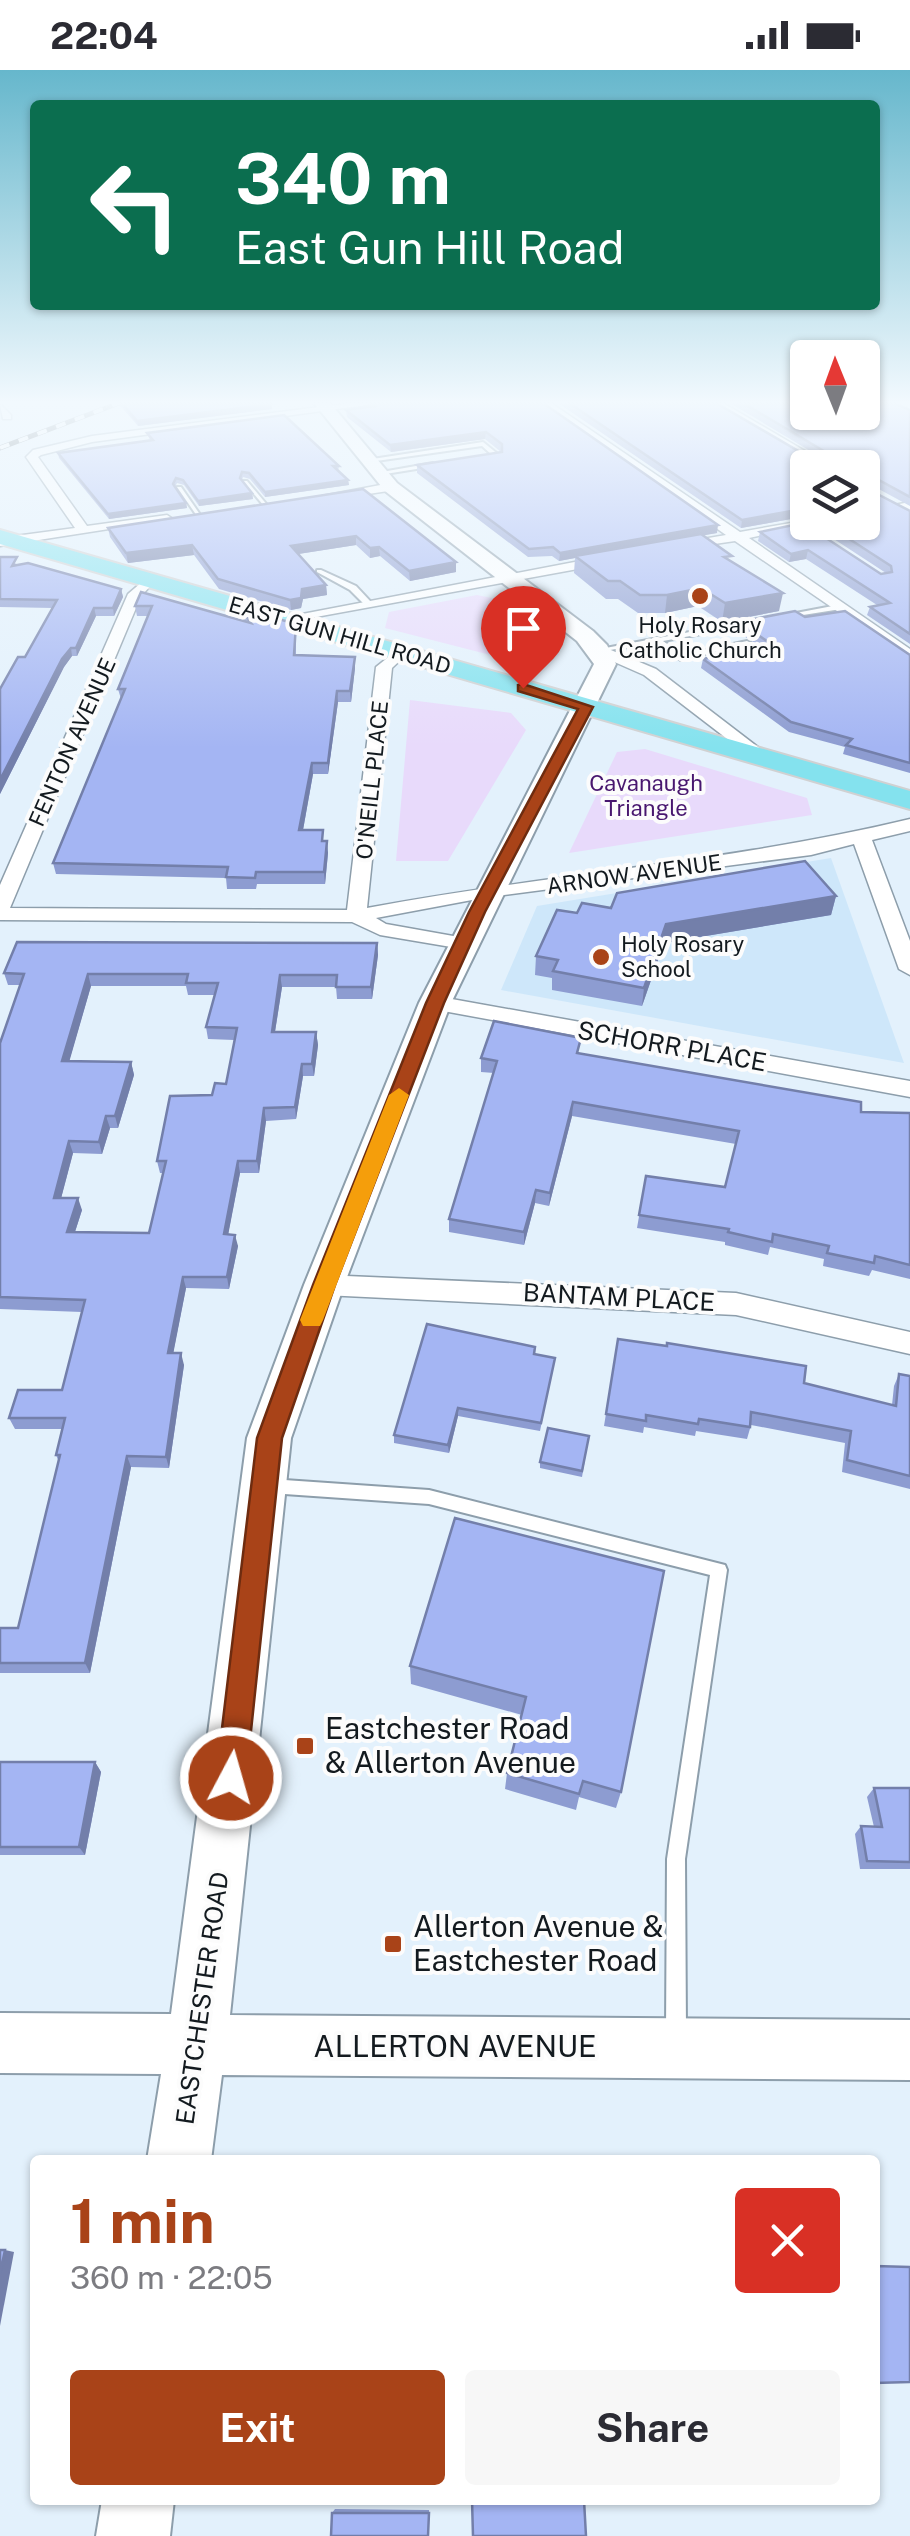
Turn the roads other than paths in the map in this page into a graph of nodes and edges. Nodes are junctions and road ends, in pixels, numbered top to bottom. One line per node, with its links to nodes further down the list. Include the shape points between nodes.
1 (75, 518): 6 (street)
2 (177, 518): 6 (street)
3 (435, 518): 12 (main road)
4 (710, 518): 7 (street)
5 (790, 528): 7 (street)
6 (84, 531): 8 (street)
7 (737, 537): 9 (street, via 704,548); 16 (street)
8 (4, 540): 13 (main road, EAST GUN HILL ROAD)
9 (660, 550)
10 (623, 557): 12 (street)
11 (319, 571): 14 (lane)
12 (509, 577): 14 (street); 23 (main road)
13 (148, 580): 19 (main road, EAST GUN HILL ROAD); 32 (street, FENTON AVENUE, via 135,594)
14 (367, 602): 19 (street)
15 (782, 604): 17 (lane)
16 (838, 606): 17 (lane); 25 (street)
17 (796, 614): 18 (lane)
18 (780, 617)
19 (283, 618): 24 (main road, EAST GUN HILL ROAD)
20 (763, 620): 21 (lane)
21 (657, 640): 22 (lane, via 681,658); 23 (lane)
22 (747, 643)
23 (599, 650): 26 (main road, EASTCHESTER ROAD, via 603,673); 27 (street, via 650,672)
24 (401, 652): 26 (main road, EAST GUN HILL ROAD); 33 (street, O'NEILL PLACE, via 384,667)
25 (910, 656)
26 (586, 707): 27 (main road, EAST GUN HILL ROAD); 31 (main road, EASTCHESTER ROAD)
27 (762, 757): 28 (main road, EAST GUN HILL ROAD)
28 (910, 800)
29 (910, 824): 30 (street, ARNOW AVENUE)
30 (862, 839): 31 (street, ARNOW AVENUE); 35 (street)
31 (488, 892): 33 (street, ARNOW AVENUE); 34 (main road, EASTCHESTER ROAD)
32 (0, 911): 33 (street, ARNOW AVENUE)
33 (356, 916): 34 (street, ARNOW AVENUE, via 380,929)
34 (463, 943): 36 (main road, EASTCHESTER ROAD)
35 (910, 969)
36 (435, 1003): 37 (street, SCHORR PLACE); 38 (main road, EASTCHESTER ROAD)
37 (910, 1089)
38 (324, 1285): 39 (street, BANTAM PLACE, via 736,1304); 40 (main road, EASTCHESTER ROAD, via 270,1438)
39 (910, 1342)
40 (264, 1486): 42 (main road, EASTCHESTER ROAD, via 214,1927); 43 (lane, via 430,1498 718,1570 676,1859)
41 (0, 2043): 42 (main road, ALLERTON AVENUE)
42 (194, 2045): 43 (main road, ALLERTON AVENUE); 45 (main road, EASTCHESTER ROAD)
43 (676, 2048): 44 (main road, ALLERTON AVENUE)
44 (910, 2050)
45 (181, 2155)
46 (137, 2505): 47 (main road)
47 (133, 2536)

